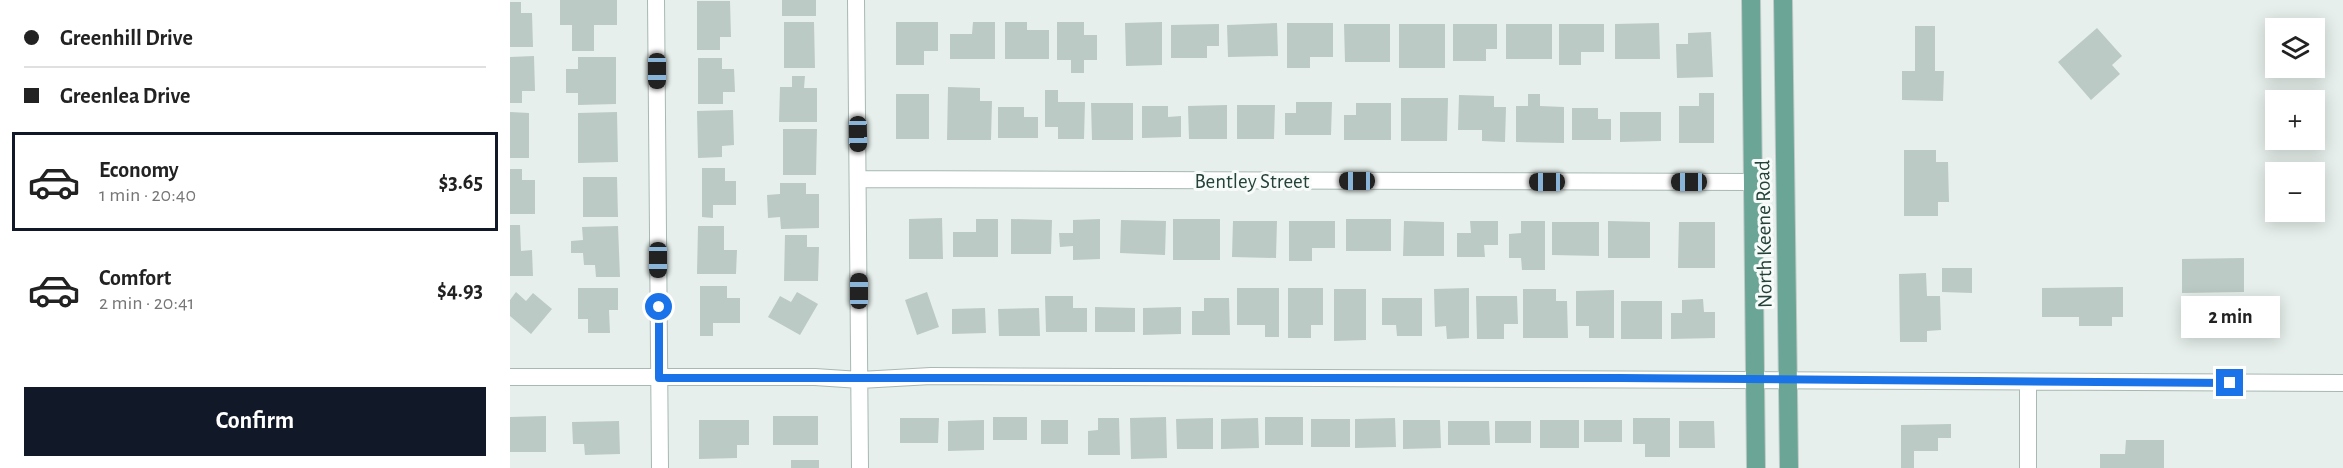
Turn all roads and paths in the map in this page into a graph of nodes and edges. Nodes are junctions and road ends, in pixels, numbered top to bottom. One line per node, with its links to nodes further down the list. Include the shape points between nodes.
1 (656, 0): 8 (street)
2 (856, 0): 5 (street)
3 (1751, 0): 6 (main road, North Keene Road)
4 (1783, 0): 10 (main road, North Keene Road)
5 (858, 179): 6 (street, Bentley Street); 11 (street)
6 (1753, 182): 9 (main road, North Keene Road)
7 (510, 376): 8 (street)
8 (659, 378): 11 (street); 14 (street)
9 (1755, 379): 10 (street); 11 (street, via 931,376); 16 (main road, North Keene Road)
10 (1788, 379): 12 (street); 17 (main road, North Keene Road)
11 (860, 380): 15 (street)
12 (2028, 382): 13 (street); 18 (street)
13 (2343, 383)
14 (660, 468)
15 (860, 468)
16 (1756, 468)
17 (1789, 468)
18 (2028, 468)

